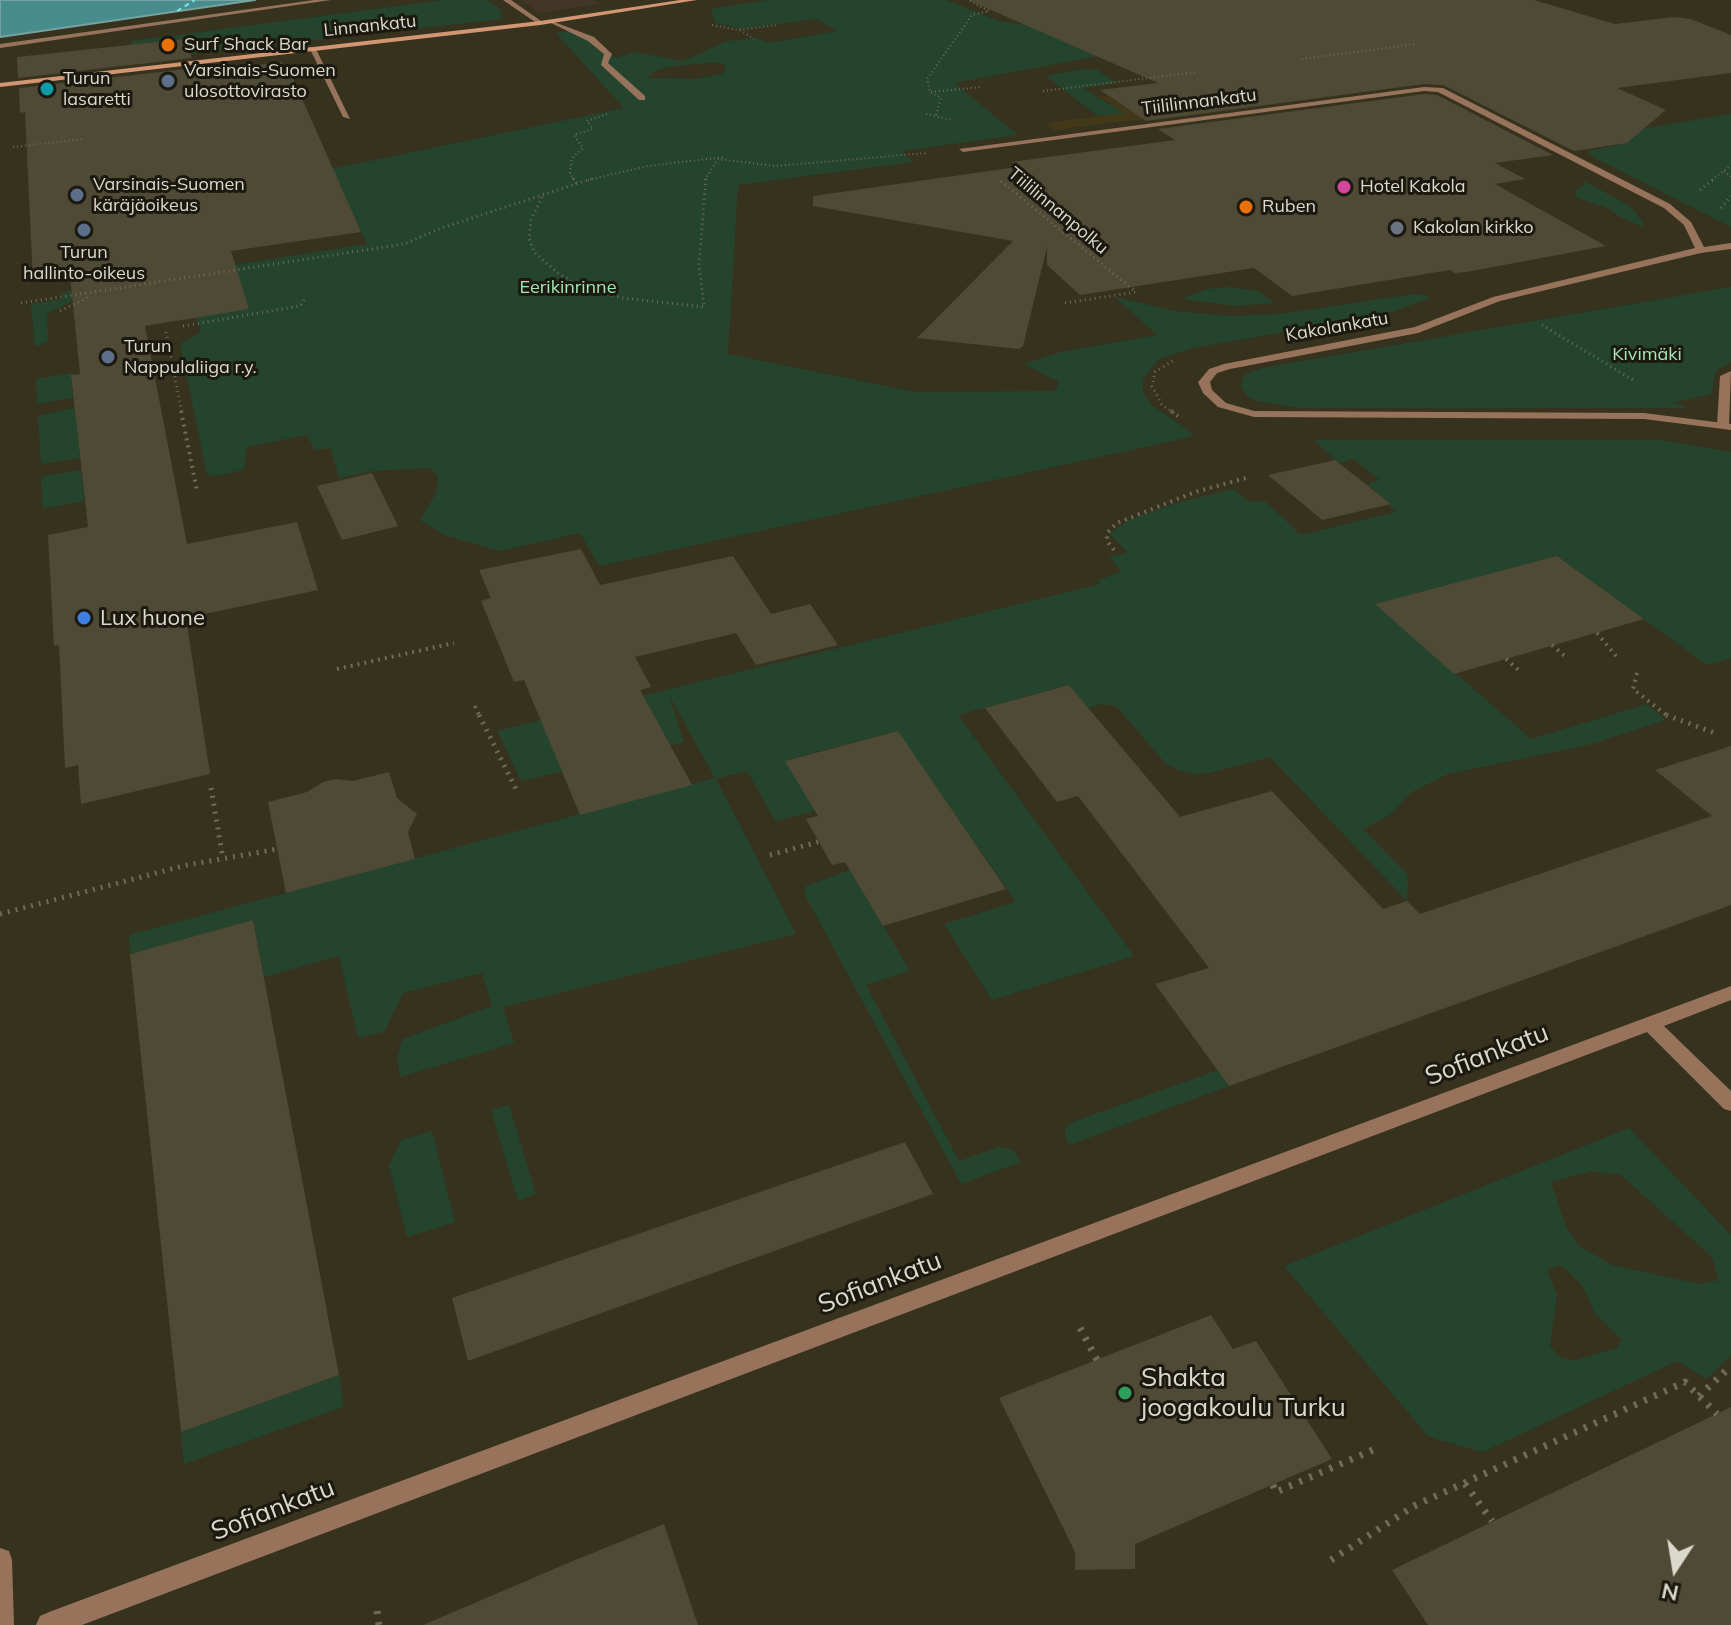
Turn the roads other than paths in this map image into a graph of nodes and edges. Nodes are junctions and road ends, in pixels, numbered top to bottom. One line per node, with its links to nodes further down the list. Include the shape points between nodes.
1 (328, 0): 6 (street)
2 (506, 0): 5 (street)
3 (694, 0): 4 (street, Linnankatu)
4 (551, 21): 5 (street, Linnankatu); 9 (street, via 591,39 608,54 604,63)
5 (540, 23): 7 (street, Linnankatu)
6 (0, 46)
7 (312, 49): 8 (street, Linnankatu); 10 (street)
8 (0, 85)
9 (642, 98)
10 (347, 117)
11 (963, 149): 13 (street, Tiililinnankatu, via 1440,90 1667,206 1688,224)
12 (1731, 246): 13 (street)
13 (1701, 250): 15 (street, Kakolankatu, via 1497,299 1418,330 1228,366 1213,371 1204,382 1222,405 1254,414 1644,416)
14 (1731, 374): 15 (street, via 1726,376)
15 (1727, 426)
16 (1731, 993): 17 (street, Sofiankatu)
17 (1650, 1023): 18 (street); 21 (street, Sofiankatu)
18 (1731, 1103)
19 (0, 1560): 20 (street)
20 (1, 1625)
21 (49, 1625)

